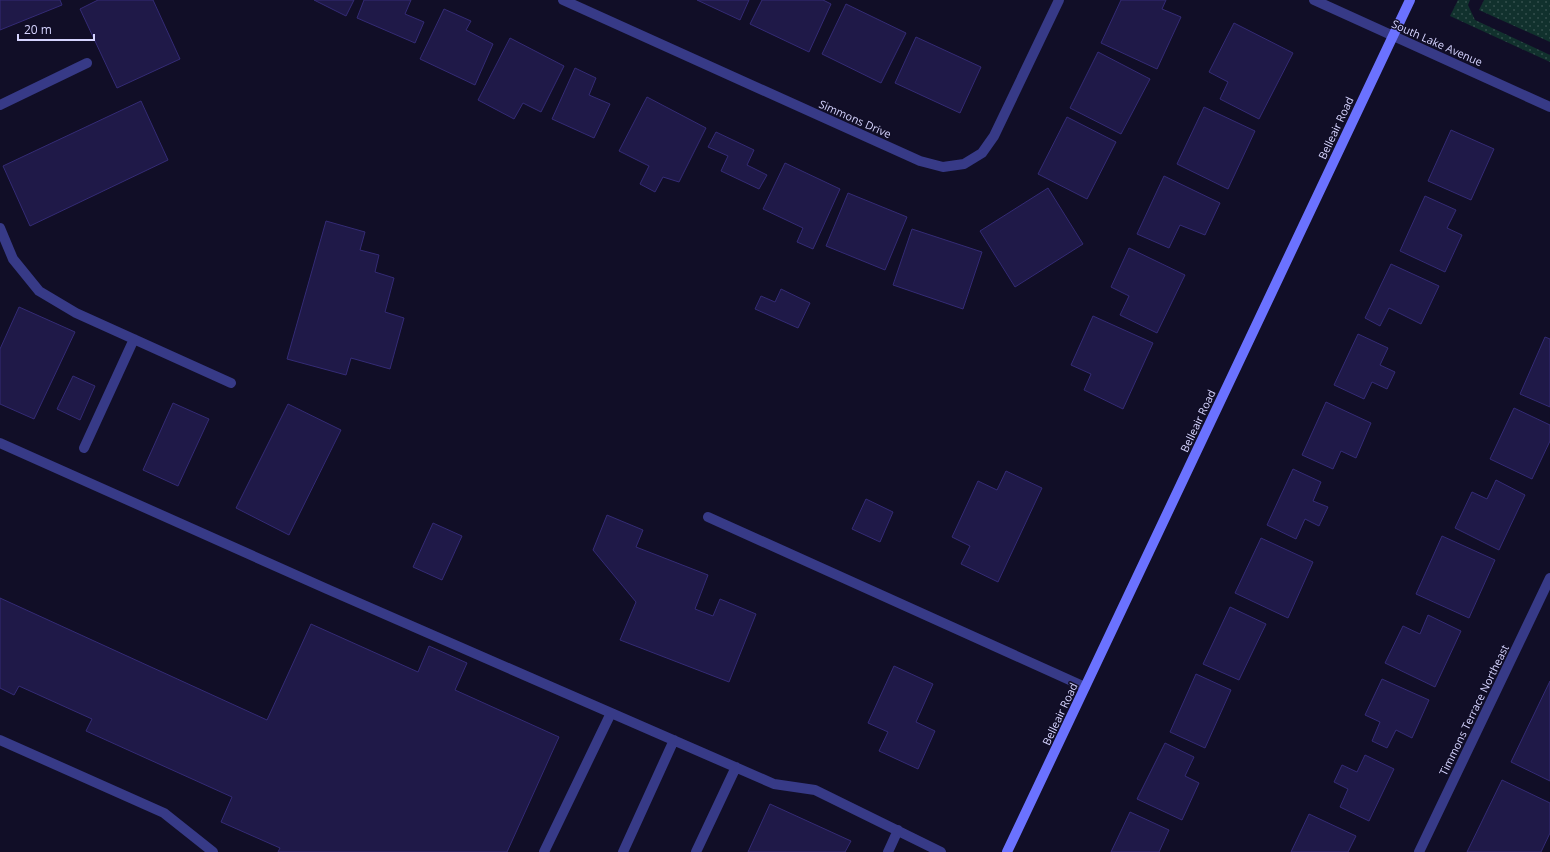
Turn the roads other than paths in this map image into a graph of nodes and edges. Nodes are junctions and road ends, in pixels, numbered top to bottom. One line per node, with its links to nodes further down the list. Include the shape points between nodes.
1 (563, 0): 2 (street, Simmons Drive, via 920,161 942,167 964,164 982,153 994,136)
2 (1059, 0)
3 (1314, 0): 5 (street, South Lake Avenue)
4 (1410, 0): 5 (main road, Belleair Road)
5 (1393, 36): 8 (street, South Lake Avenue); 16 (main road, Belleair Road)
6 (87, 63): 7 (street)
7 (0, 104)
8 (1550, 107)
9 (0, 228): 10 (street, via 13,260 39,291 76,313)
10 (134, 339): 11 (street); 13 (street)
11 (231, 383)
12 (0, 443): 17 (street)
13 (84, 448)
14 (708, 517): 16 (street)
15 (1550, 578): 29 (street, Timmons Terrace Northeast)
16 (1085, 687): 28 (main road, Belleair Road)
17 (611, 712): 19 (street); 23 (street)
18 (0, 740): 22 (street, via 164,814)
19 (674, 740): 20 (street); 24 (street)
20 (736, 767): 21 (street, via 774,784 815,790); 25 (street)
21 (898, 830): 26 (street); 27 (street)
22 (213, 852)
23 (544, 852)
24 (623, 852)
25 (696, 852)
26 (888, 852)
27 (941, 852)
28 (1007, 852)
29 (1419, 852)

